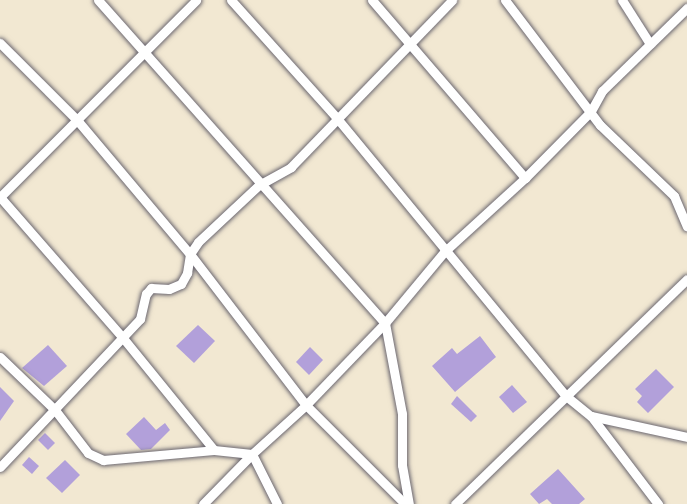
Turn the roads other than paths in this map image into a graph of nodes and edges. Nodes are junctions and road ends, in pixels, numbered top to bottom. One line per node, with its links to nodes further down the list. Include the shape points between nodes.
1 (98, 0): 12 (street)
2 (196, 0): 12 (street)
3 (231, 0): 14 (street)
4 (372, 0): 11 (street)
5 (452, 0): 11 (street)
6 (505, 0): 13 (street)
7 (622, 0): 10 (street)
8 (687, 8): 10 (street)
9 (0, 43): 15 (street)
10 (650, 44): 13 (street, via 602,91)
11 (410, 45): 14 (street); 16 (street)
12 (145, 51): 15 (street); 17 (street)
13 (591, 111): 16 (street); 19 (street, via 600,125 674,196)
14 (336, 117): 17 (street, via 291,167); 20 (street)
15 (77, 120): 18 (street); 21 (street)
16 (525, 178): 20 (street)
17 (259, 185): 21 (street); 23 (street)
18 (0, 197): 24 (street)
19 (687, 226)
20 (444, 252): 23 (street); 26 (street)
21 (190, 254): 24 (street, via 181,284 169,289 151,288 140,319); 27 (street)
22 (687, 279): 26 (street)
23 (385, 323): 27 (street); 36 (street, via 402,414)
24 (123, 338): 28 (street); 31 (street)
25 (0, 357): 28 (street)
26 (566, 396): 29 (street); 37 (street)
27 (306, 405): 32 (street); 36 (street)
28 (55, 410): 31 (street, via 88,453 103,460); 33 (street)
29 (591, 416): 30 (street); 38 (street)
30 (687, 437)
31 (214, 450): 32 (street)
32 (252, 454): 34 (street); 35 (street)
33 (0, 467)
34 (204, 504)
35 (277, 504)
36 (407, 504)
37 (455, 504)
38 (658, 504)

